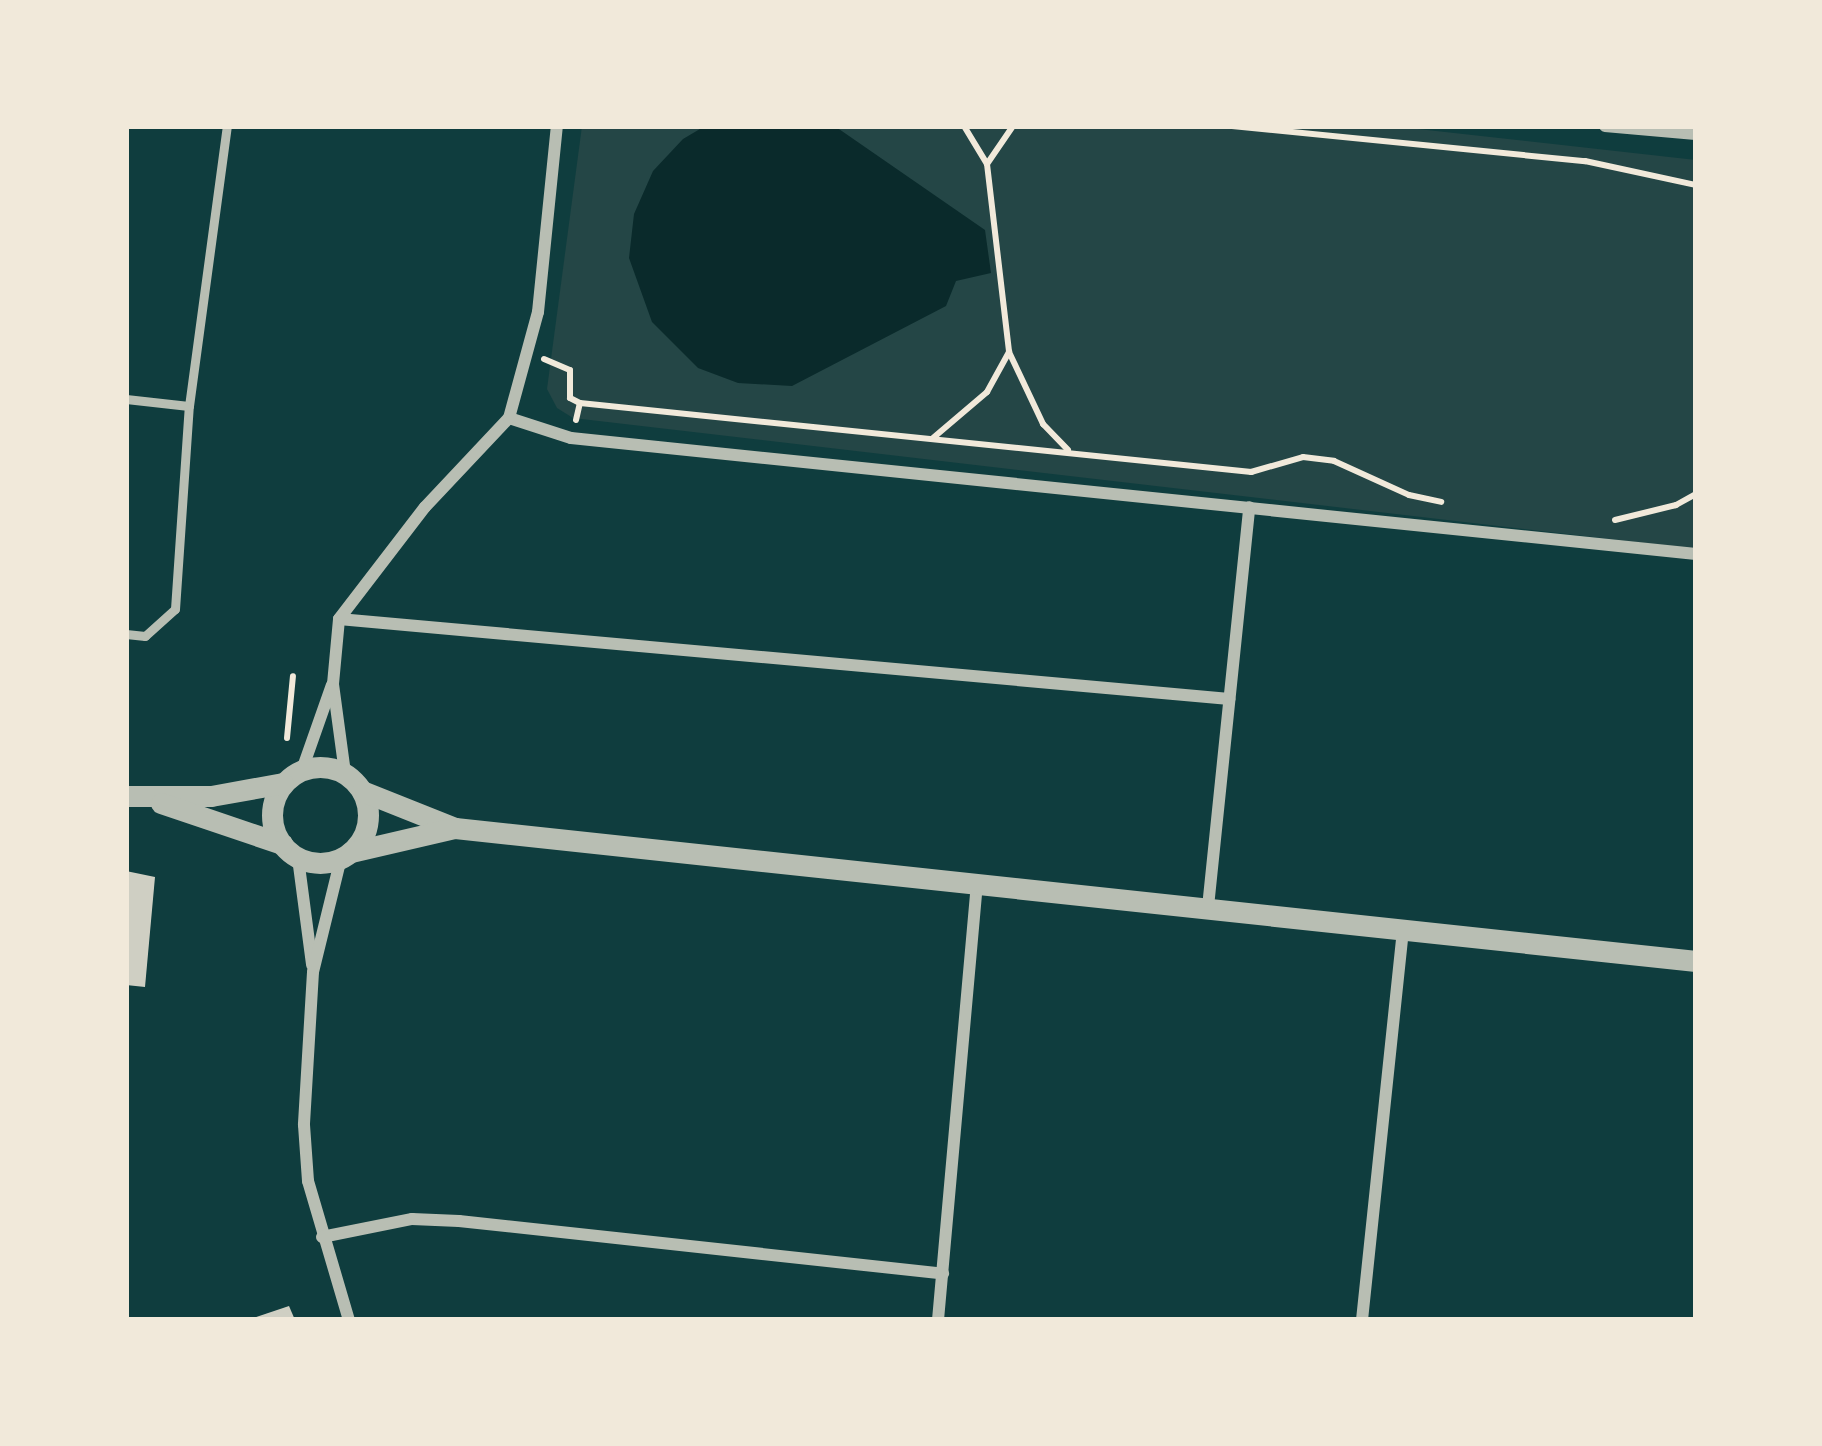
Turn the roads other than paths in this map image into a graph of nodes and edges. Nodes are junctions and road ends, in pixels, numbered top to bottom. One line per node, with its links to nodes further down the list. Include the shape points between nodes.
1 (226, 126): 6 (lane)
2 (557, 126): 7 (street, via 538,312)
3 (1605, 126): 4 (street)
4 (1696, 134)
5 (126, 398): 6 (lane)
6 (189, 406): 11 (lane, via 175,609 145,636)
7 (508, 418): 8 (street, via 571,438); 10 (street, via 425,507)
8 (1249, 507): 9 (street); 13 (street)
9 (1696, 554)
10 (339, 619): 12 (street); 13 (street)
11 (126, 634)
12 (333, 684): 14 (street); 15 (street)
13 (1229, 699): 23 (street)
14 (302, 770): 15 (street); 16 (street)
15 (345, 773): 17 (street)
16 (283, 783): 18 (street); 20 (street, via 272,820)
17 (362, 791): 19 (street); 21 (street, via 368,824)
18 (137, 797): 20 (street)
19 (455, 828): 21 (street); 22 (street)
20 (290, 851): 21 (street, via 327,863); 26 (street)
21 (346, 855): 26 (street)
22 (977, 887): 23 (street); 28 (street)
23 (1208, 907): 24 (street)
24 (1403, 932): 25 (street); 31 (street)
25 (1696, 961)
26 (313, 972): 27 (street, via 304,1125)
27 (322, 1237): 28 (street, via 412,1219 459,1221); 29 (street)
28 (943, 1274): 30 (street)
29 (349, 1320)
30 (938, 1320)
31 (1362, 1320)

